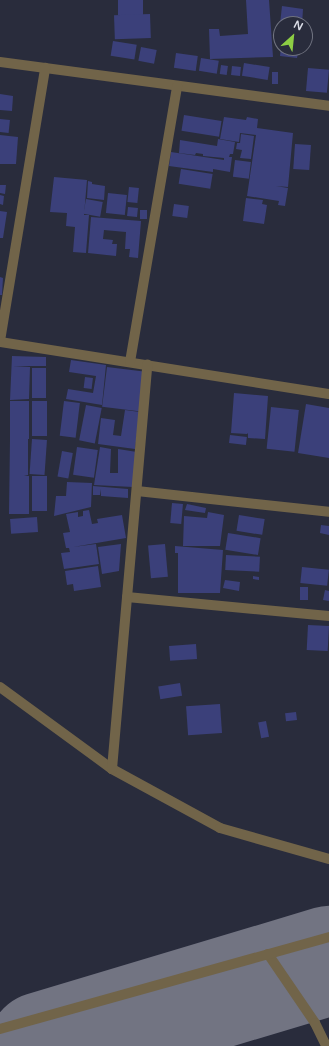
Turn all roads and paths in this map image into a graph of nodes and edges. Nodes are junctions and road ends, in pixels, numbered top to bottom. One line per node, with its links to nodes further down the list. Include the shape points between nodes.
1 (0, 62): 2 (street)
2 (45, 68): 3 (street); 5 (street)
3 (177, 86): 4 (street); 6 (street)
4 (329, 106)
5 (0, 341): 6 (street)
6 (130, 362): 7 (street)
7 (147, 365): 8 (street); 9 (street)
8 (329, 394)
9 (137, 491): 10 (street); 11 (street)
10 (329, 512)
11 (127, 597): 12 (street); 14 (street)
12 (329, 616)
13 (0, 687): 14 (street)
14 (112, 769): 15 (street, via 220,828)
15 (329, 859)
16 (329, 937): 17 (street)
17 (268, 954): 18 (street); 19 (street, via 314,1023)
18 (0, 1029)
19 (326, 1046)

